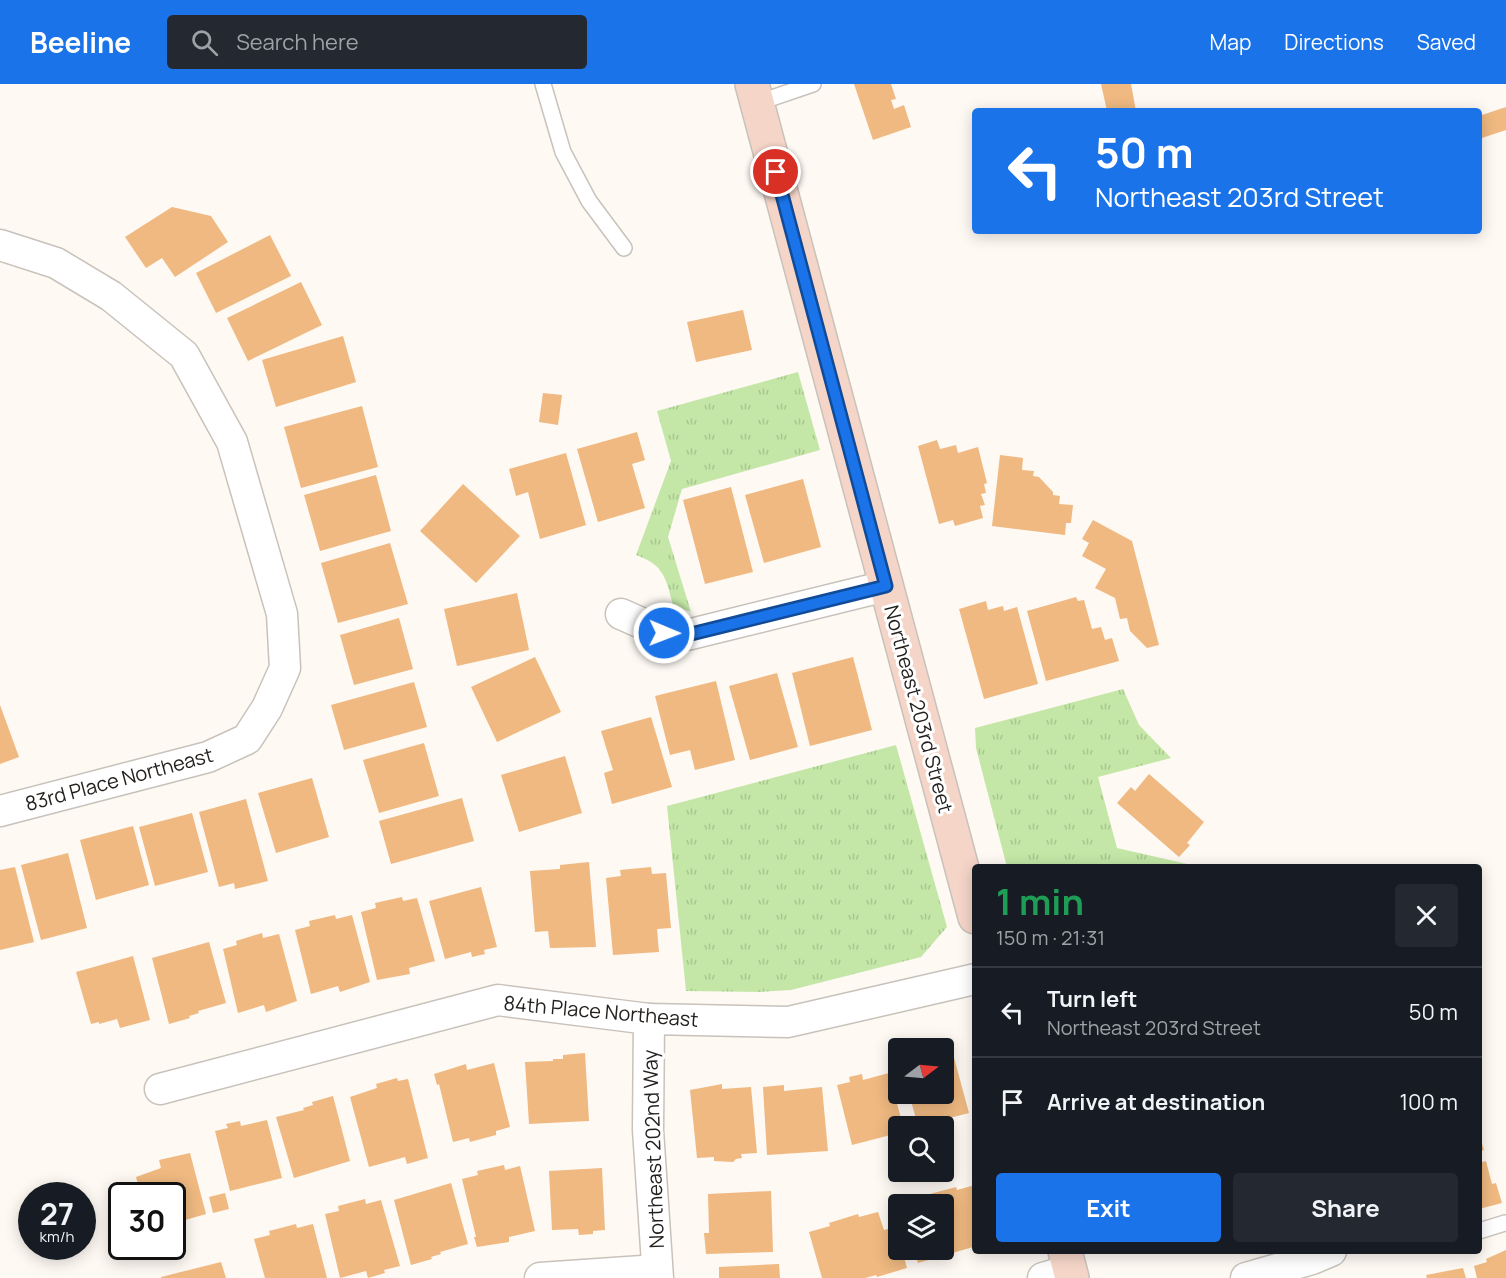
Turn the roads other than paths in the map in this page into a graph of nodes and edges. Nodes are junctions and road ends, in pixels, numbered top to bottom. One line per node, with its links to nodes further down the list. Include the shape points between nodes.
1 (543, 84): 5 (lane, via 563,152 589,201)
2 (813, 84): 3 (lane)
3 (754, 94): 6 (street, Northeast 203rd Street)
4 (0, 245): 8 (street, 83rd Place Northeast, via 66,268 111,296 184,355 232,442 282,614 285,668 267,708 247,739 208,758)
5 (624, 248)
6 (886, 586): 7 (street, via 687,635 664,633); 9 (street, Northeast 203rd Street)
7 (621, 614)
8 (0, 811)
9 (972, 906)
10 (972, 980): 11 (street, 84th Place Northeast, via 788,1022)
11 (649, 1019): 12 (street, 84th Place Northeast, via 498,1000); 16 (street, Northeast 202nd Way, via 648,1130)
12 (160, 1089)
13 (1505, 1223): 14 (lane)
14 (1482, 1230)
15 (1324, 1254): 18 (street)
16 (658, 1274): 17 (street)
17 (540, 1278)
18 (1246, 1278)

